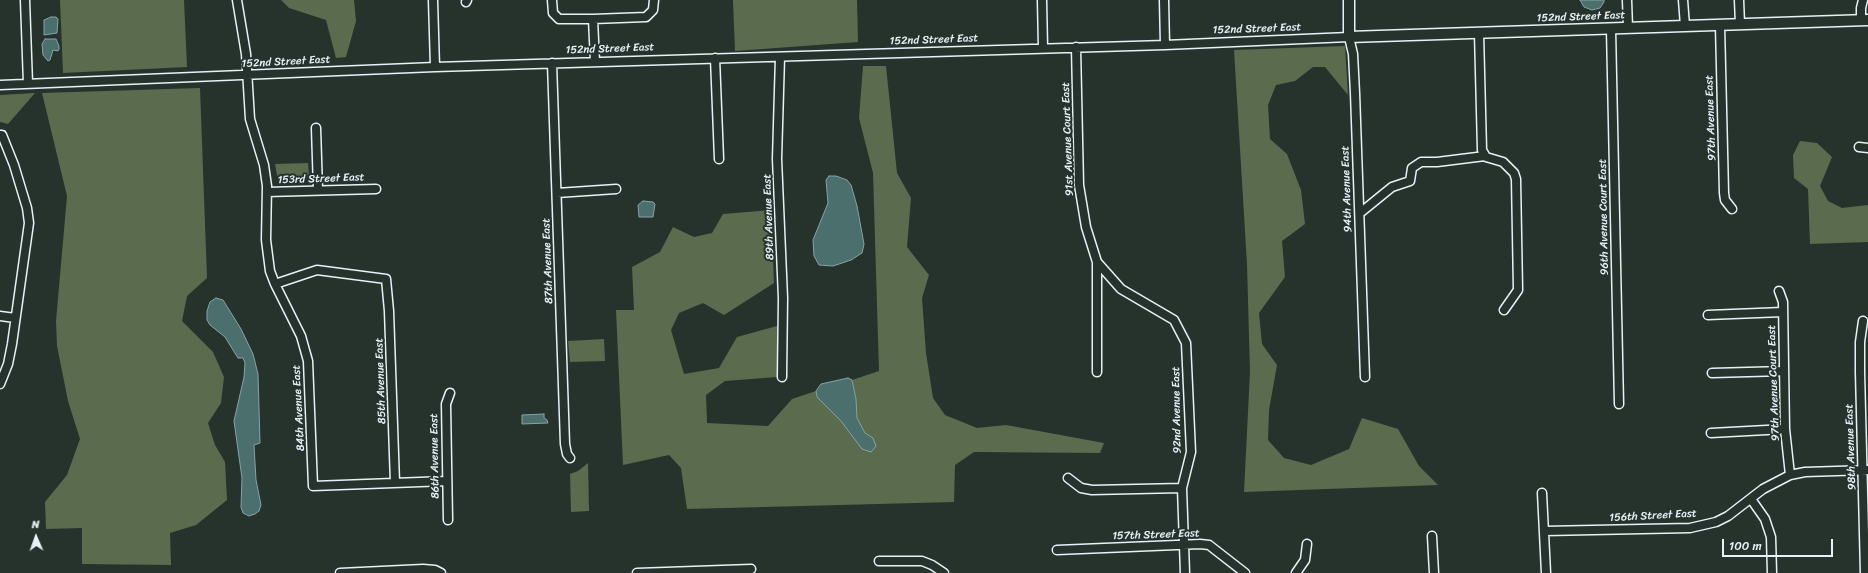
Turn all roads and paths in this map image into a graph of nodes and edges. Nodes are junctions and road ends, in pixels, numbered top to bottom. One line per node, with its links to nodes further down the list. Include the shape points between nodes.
1 (25, 0): 31 (street)
2 (237, 0): 30 (street, 84th Avenue East)
3 (433, 0): 29 (street)
4 (552, 0): 13 (street, via 553,13 559,19)
5 (654, 0): 13 (street, via 653,10 646,17)
6 (1042, 0): 24 (street)
7 (1164, 0): 22 (street)
8 (1349, 0): 21 (main road, 94th Avenue East)
9 (1627, 0): 19 (street)
10 (1683, 0): 17 (street)
11 (1739, 0): 15 (street)
12 (1863, 0): 14 (street, via 1861,8)
13 (593, 19): 27 (street)
14 (1865, 20): 15 (main road, 152nd Street East)
15 (1740, 24): 16 (main road, 152nd Street East)
16 (1720, 25): 17 (main road, 152nd Street East); 42 (street, 97th Avenue East, via 1724,194)
17 (1685, 26): 19 (main road, 152nd Street East)
18 (1610, 28): 19 (main road, 152nd Street East); 20 (main road, 152nd Street East); 60 (street, 96th Avenue Court East)
19 (1628, 28)
20 (1479, 33): 21 (main road, 152nd Street East); 35 (street, via 1482,150)
21 (1349, 37): 22 (street, 152nd Street East); 43 (street, 94th Avenue East, via 1353,54)
22 (1165, 45): 23 (street, 152nd Street East)
23 (1076, 46): 24 (street, 152nd Street East); 44 (street, 91st Avenue Court East, via 1079,185 1086,227)
24 (1043, 48): 25 (street, 152nd Street East)
25 (780, 56): 26 (street, 152nd Street East); 56 (street, 89th Avenue East, via 777,159 782,288)
26 (715, 58): 27 (street, 152nd Street East); 36 (street)
27 (595, 62): 28 (street, 152nd Street East)
28 (552, 63): 29 (street, 152nd Street East); 41 (street, 87th Avenue East)
29 (435, 67): 30 (street, 152nd Street East)
30 (248, 76): 31 (street, 152nd Street East); 40 (street, 84th Avenue East, via 250,119 264,166)
31 (28, 84): 32 (street, 152nd Street East)
32 (0, 85)
33 (316, 128): 39 (street)
34 (1, 135): 51 (street, via 27,208 28,223)
35 (1485, 156): 43 (street, via 1422,162 1412,168 1410,181 1392,187); 47 (street, via 1503,162 1511,169 1516,179 1519,285 1516,294)
36 (718, 159)
37 (376, 189): 39 (street, 153rd Street East)
38 (616, 189): 41 (street)
39 (318, 190): 40 (street, 153rd Street East)
40 (267, 192): 45 (street, 84th Avenue East, via 266,240 270,271)
41 (556, 193): 63 (street, 87th Avenue East, via 565,444)
42 (1732, 209)
43 (1360, 213): 57 (street, 94th Avenue East)
44 (1097, 262): 54 (street, 91st Avenue Court East); 69 (street, 92nd Avenue East, via 1121,289 1174,320 1186,343 1191,452)
45 (275, 284): 68 (street, 84th Avenue East, via 296,324 308,361 313,486); 68 (street, 85th Avenue East, via 317,270 386,279 390,311)
46 (1779, 291): 48 (street, 97th Avenue Court East)
47 (1504, 310)
48 (1783, 312): 49 (street); 53 (street, 97th Avenue Court East)
49 (1708, 315)
50 (0, 316): 51 (street)
51 (15, 318): 58 (street, via 8,364)
52 (1863, 321): 64 (street, 98th Avenue East, via 1860,350)
53 (1784, 371): 55 (street); 61 (street, 97th Avenue Court East)
54 (1097, 372)
55 (1712, 374)
56 (782, 377)
57 (1365, 377)
58 (0, 384)
59 (450, 393): 67 (street, 86th Avenue East, via 446,404)
60 (1619, 404)
61 (1785, 429): 62 (street); 65 (street, 97th Avenue Court East)
62 (1711, 433)
63 (570, 458)
64 (1865, 470): 65 (street, 156th Street East); 80 (street, 98th Avenue East)
65 (1790, 475): 71 (street, 156th Street East, via 1763,489)
66 (1068, 478): 69 (street, via 1081,488 1092,490)
67 (447, 481): 68 (street); 72 (street, 86th Avenue East)
68 (395, 483)
69 (1182, 488): 76 (street, 92nd Avenue East)
70 (1542, 493): 73 (street)
71 (1751, 499): 73 (street, 156th Street East, via 1716,522 1690,528); 92 (street, via 1765,519 1772,537)
72 (448, 520)
73 (1544, 531): 91 (street)
74 (1432, 536): 90 (street)
75 (1307, 544): 89 (street, via 1305,560)
76 (1184, 545): 77 (street, 157th Street East); 87 (street, 92nd Avenue East); 88 (street, 157th Street East, via 1200,544 1214,548)
77 (1057, 550)
78 (879, 561): 86 (street, via 922,561)
79 (751, 569): 85 (street)
80 (1866, 572)
81 (340, 573): 82 (street)
82 (352, 573): 83 (street, via 423,568)
83 (441, 573)
84 (637, 573): 85 (street)
85 (655, 573)
86 (944, 573)
87 (1185, 573)
88 (1245, 573)
89 (1296, 573)
90 (1434, 573)
91 (1546, 573)
92 (1772, 573)

